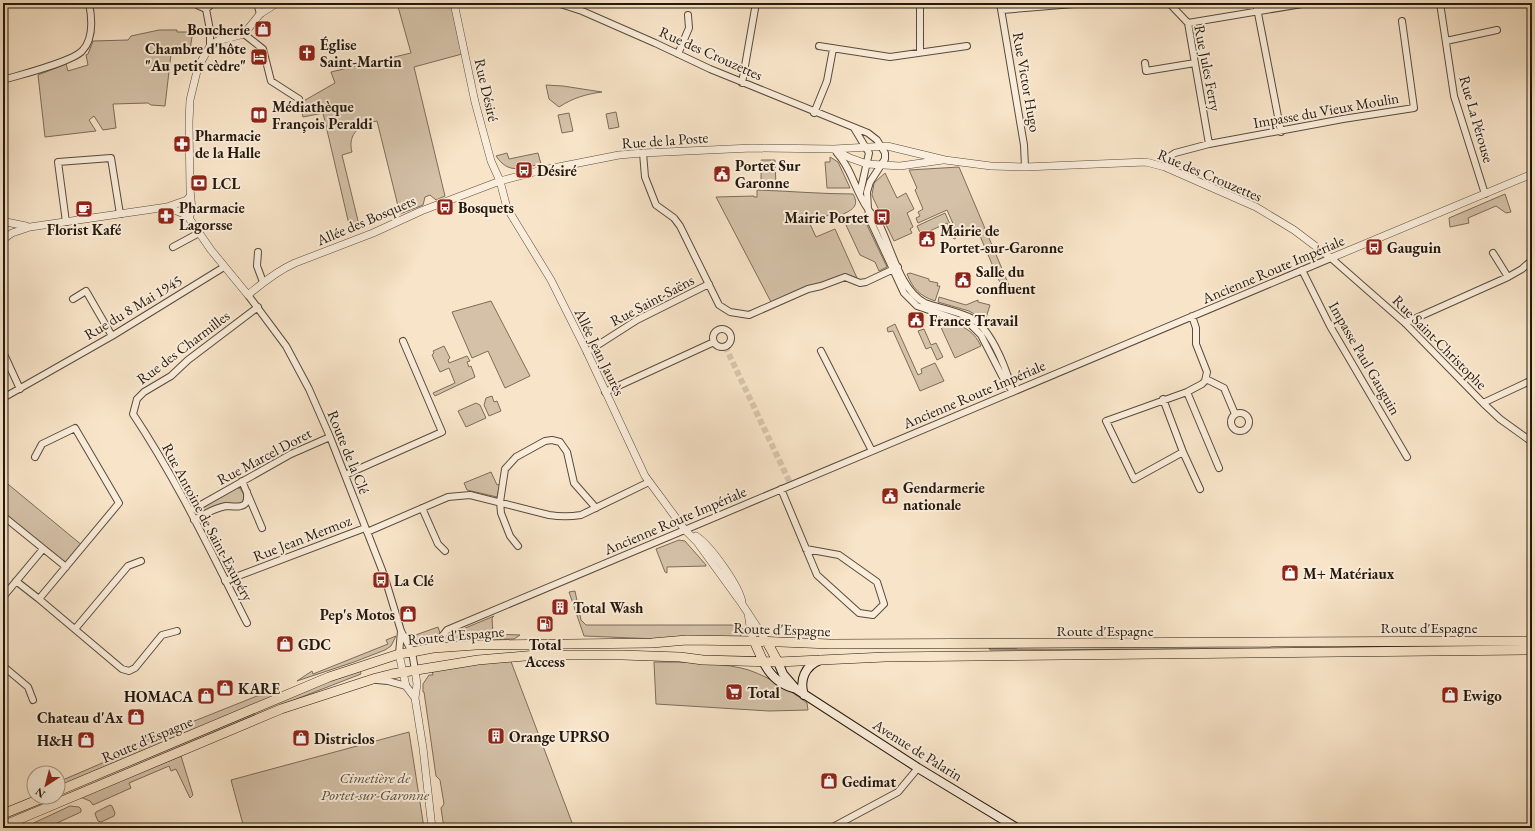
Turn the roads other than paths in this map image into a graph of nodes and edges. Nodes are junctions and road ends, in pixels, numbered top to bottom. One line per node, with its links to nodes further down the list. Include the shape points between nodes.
1 (90, 3): 34 (street, via 91,27 82,51 71,58)
2 (197, 3): 16 (street)
3 (213, 3): 16 (street)
4 (257, 3): 19 (street)
5 (277, 3): 19 (street)
6 (454, 3): 51 (street, Rue Désiré, via 475,102 491,161)
7 (557, 3): 31 (street, Rue des Crouzettes, via 582,11)
8 (756, 3): 35 (street)
9 (920, 3): 30 (street)
10 (1000, 3): 17 (street, Rue Victor Hugo)
11 (1086, 3): 17 (street)
12 (1169, 3): 22 (street, Rue Jules Ferry)
13 (1256, 3): 18 (street)
14 (1308, 3): 18 (street)
15 (1440, 3): 25 (street, Rue La Pérouse)
16 (206, 9): 26 (street)
17 (1002, 10): 48 (street, Rue Victor Hugo, via 1024,145)
18 (1257, 11): 22 (street); 39 (street)
19 (260, 14): 24 (street)
20 (688, 15): 31 (street, via 689,28)
21 (1402, 21): 39 (street, Impasse du Vieux Moulin, via 1414,108)
22 (1188, 23): 33 (street, Rue Jules Ferry)
23 (1497, 30): 25 (street)
24 (244, 34): 26 (street); 36 (street, via 263,49 271,80)
25 (1446, 41): 53 (street, Rue La Pérouse, via 1454,96)
26 (210, 46): 54 (street, via 198,67 190,100)
27 (819, 46): 29 (street)
28 (967, 46): 30 (street)
29 (833, 49): 30 (street, via 890,57); 37 (street, via 827,81)
30 (920, 52)
31 (678, 54): 35 (street, Rue des Crouzettes)
32 (1145, 63): 33 (street, via 1146,71)
33 (1195, 63): 40 (street, Rue Jules Ferry)
34 (3, 80)
35 (742, 83): 37 (street, Rue des Crouzettes)
36 (300, 99)
37 (814, 112): 38 (street, Rue des Crouzettes)
38 (854, 128): 41 (street, Rue des Crouzettes, via 868,133); 42 (street)
39 (1281, 132): 40 (street, Impasse du Vieux Moulin)
40 (1209, 144): 49 (street, Impasse du Vieux Moulin, via 1169,156)
41 (881, 146): 42 (street, Rue de la Poste); 45 (street, Rue des Crouzettes); 47 (street, via 885,153)
42 (867, 147): 43 (street, Rue de la Poste); 46 (street)
43 (834, 149): 44 (street, Rue de la Poste, via 765,147); 46 (street, Rue de la Poste); 52 (street, via 846,164)
44 (643, 153): 51 (street, Rue de la Poste, via 619,155); 75 (street, via 645,176 656,205 674,218 680,226)
45 (945, 160): 47 (street, Rue des Crouzettes, via 900,166); 48 (street, Rue des Crouzettes, via 991,166)
46 (867, 164): 47 (street, Rue de la Poste); 52 (street)
47 (882, 164): 57 (street, via 870,182 867,192)
48 (1025, 166): 49 (street, Rue des Crouzettes, via 1146,162)
49 (1164, 167): 68 (street, Rue des Crouzettes, via 1256,207 1294,230)
50 (1532, 174): 53 (street, Ancienne Route Impériale)
51 (500, 181): 74 (street, Allée des Bosquets, via 295,263); 86 (street, Allée Jean Jaurès, via 507,208 551,280)
52 (860, 194): 57 (street)
53 (1485, 194): 68 (street, Ancienne Route Impériale)
54 (190, 196): 55 (street); 59 (street, via 192,210)
55 (181, 202): 56 (street); 59 (street, via 185,207)
56 (167, 207): 58 (street); 59 (street)
57 (868, 209): 71 (street, via 877,219)
58 (120, 214): 61 (street); 61 (street, via 111,158 58,162)
59 (186, 216): 63 (street)
60 (4, 221): 62 (street); 64 (street, via 8,230)
61 (66, 222): 62 (street)
62 (30, 227): 64 (street)
63 (199, 233): 65 (street); 70 (street)
64 (4, 238)
65 (173, 247)
66 (258, 252): 74 (street, via 257,266)
67 (1493, 253): 73 (street)
68 (1331, 258): 72 (street, Ancienne Route Impériale); 80 (street, Rue Saint-Christophe)
69 (1532, 260): 73 (street)
70 (224, 267): 76 (street); 81 (street, Rue du 8 Mai 1945)
71 (896, 268): 75 (street, via 866,282 860,283 845,277 745,315 723,309); 91 (street, via 908,289 920,300 969,317 984,328 1008,374)
72 (1302, 270): 79 (street, Ancienne Route Impériale); 103 (street, Impasse Paul Gauguin, via 1330,326)
73 (1508, 277): 80 (street)
74 (263, 282): 76 (street, Allée des Bosquets)
75 (709, 284): 86 (street, Rue Saint-Saëns, via 637,320)
76 (248, 295): 78 (street, Route de la Clé)
77 (73, 299): 81 (street, via 86,292)
78 (258, 307): 97 (street, Rue des Charmilles, via 171,376 137,399 134,414); 98 (street, Route de la Clé, via 286,346)
79 (1192, 316): 87 (street, via 1196,328 1196,344 1207,372); 91 (street, Ancienne Route Impériale)
80 (1405, 323): 95 (street, Rue Saint-Christophe)
81 (112, 336): 89 (street, Rue du 8 Mai 1945)
82 (403, 341): 105 (street, via 442,432)
83 (714, 342): 90 (street)
84 (820, 351): 100 (street)
85 (3, 352): 89 (street)
86 (587, 352): 90 (street, Allée Jean Jaurès)
87 (1206, 379): 92 (street); 96 (street, via 1224,388)
88 (1532, 380): 95 (street)
89 (20, 389): 93 (street, Rue du 8 Mai 1945)
90 (605, 392): 107 (street, Allée Jean Jaurès)
91 (1013, 392): 100 (street, Ancienne Route Impériale)
92 (1187, 392): 94 (street); 104 (street)
93 (3, 398)
94 (1163, 399): 101 (street); 101 (street, via 1106,421 1134,478)
95 (1483, 403): 99 (street, Rue Saint-Christophe)
96 (1235, 414)
97 (146, 434): 114 (street, Rue Antoine de Saint-Exupéry)
98 (330, 437): 105 (street, Route de la Clé); 106 (street, Rue Marcel Doret, via 291,454)
99 (1532, 442)
100 (872, 451): 108 (street, Ancienne Route Impériale)
101 (1183, 452): 109 (street)
102 (34, 456): 125 (street, via 42,444 75,428 120,504)
103 (1407, 457)
104 (1218, 468)
105 (345, 474): 118 (street, Route de la Clé)
106 (242, 481): 110 (street); 114 (street, Rue Marcel Doret)
107 (649, 482): 113 (street, Rue Jean Mermoz); 119 (street, Allée Jean Jaurès)
108 (781, 489): 119 (street, Ancienne Route Impériale); 122 (street)
109 (1200, 489)
110 (247, 492): 116 (street, via 245,504 223,507); 117 (street)
111 (500, 502): 112 (street, Rue Jean Mermoz, via 470,495 448,497); 113 (street, Rue Jean Mermoz, via 561,517 581,515); 113 (street, via 505,469 516,457 545,441 552,440 560,442 567,452 574,483); 120 (street, via 501,513 510,536)
112 (422, 508): 118 (street, Rue Jean Mermoz); 123 (street, via 438,544)
113 (596, 508)
114 (190, 511): 116 (street, Rue Antoine de Saint-Exupéry)
115 (3, 516): 121 (street)
116 (194, 520): 127 (street, Rue Antoine de Saint-Exupéry)
117 (262, 528)
118 (366, 530): 127 (street, Rue Jean Mermoz); 134 (street, Route de la Clé, via 389,589)
119 (685, 530): 130 (street, Allée Jean Jaurès, via 697,542); 138 (street, Ancienne Route Impériale, via 447,630)
120 (518, 546)
121 (43, 549): 125 (street); 126 (street)
122 (806, 549): 122 (street, via 817,576 859,613 873,615 884,604 877,582 839,555)
123 (445, 551)
124 (141, 561): 132 (street, via 128,566)
125 (66, 567): 129 (street)
126 (16, 581): 128 (street); 129 (street)
127 (225, 581): 131 (street, Rue Antoine de Saint-Exupéry)
128 (3, 597)
129 (39, 599): 132 (street)
130 (748, 613): 135 (street, Allée Jean Jaurès); 137 (street, Allée Jean Jaurès)
131 (246, 623)
132 (75, 629): 133 (street, via 122,669 129,671 135,668 162,635)
133 (177, 630)
134 (401, 631): 140 (street, Route de la Clé); 141 (street, Route de la Clé)
135 (754, 641): 137 (main road, Route d'Espagne); 138 (main road, Route d'Espagne, via 687,640); 143 (main road)
136 (1532, 641): 137 (main road, Route d'Espagne, via 899,644)
137 (767, 642): 144 (main road)
138 (433, 648): 140 (main road, Route d'Espagne)
139 (1532, 650): 142 (main road, Route d'Espagne, via 885,656)
140 (414, 651): 141 (main road, Route d'Espagne); 146 (street)
141 (399, 654): 147 (street); 155 (main road, Route d'Espagne, via 330,677)
142 (825, 659): 144 (main road, Route d'Espagne); 151 (main road, via 811,665 805,673 802,686)
143 (763, 661): 144 (main road, Route d'Espagne); 146 (main road, Route d'Espagne, via 622,655 537,655 478,660); 150 (main road, Avenue de Palarin, via 775,678)
144 (778, 662): 150 (main road, Avenue de Palarin, via 783,674)
145 (3, 666): 153 (street, via 28,687)
146 (415, 670): 147 (main road, Route d'Espagne); 152 (street)
147 (402, 672): 148 (main road, Route d'Espagne); 149 (street)
148 (370, 680): 149 (street, Route d'Espagne); 158 (main road, Route d'Espagne, via 281,709)
149 (406, 686): 152 (street)
150 (796, 689): 151 (main road, Avenue de Palarin)
151 (804, 695): 154 (main road, Avenue de Palarin)
152 (415, 698): 159 (street)
153 (33, 700)
154 (918, 768): 160 (street, via 898,792); 161 (main road, Avenue de Palarin)
155 (66, 789)
156 (26, 805): 157 (main road)
157 (3, 814)
158 (3, 826)
159 (432, 828)
160 (831, 828)
161 (1017, 828)

